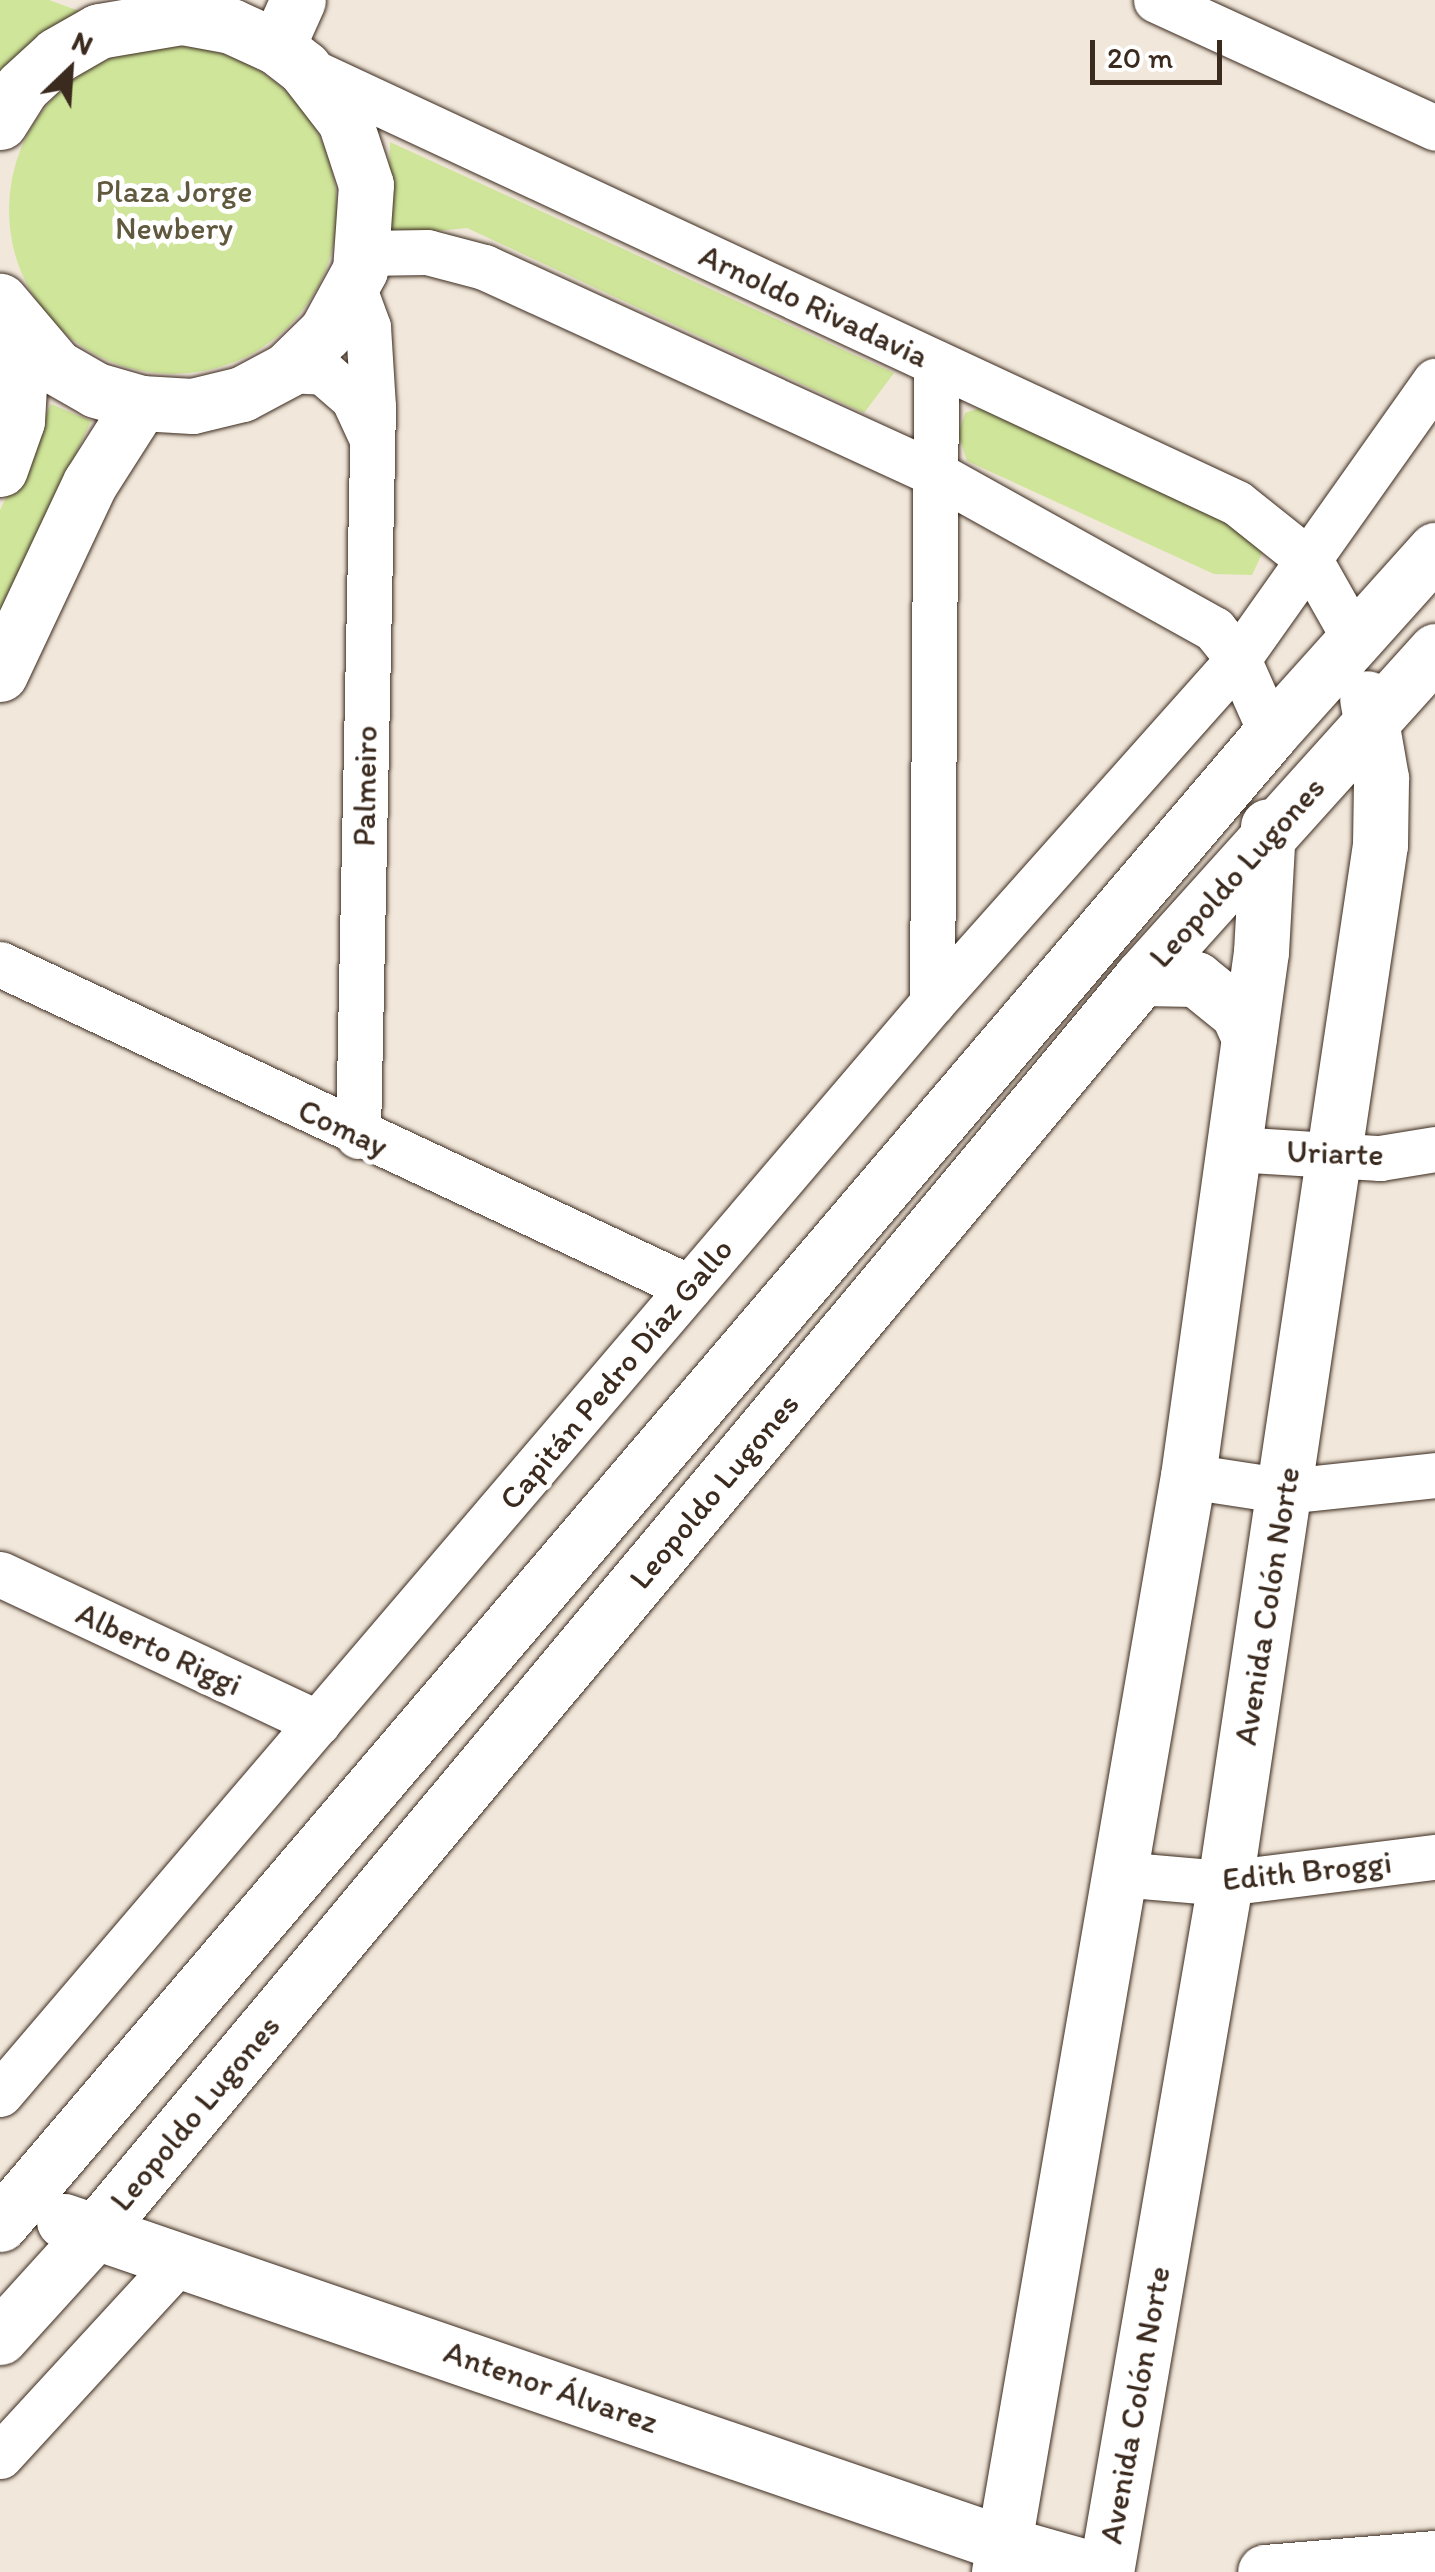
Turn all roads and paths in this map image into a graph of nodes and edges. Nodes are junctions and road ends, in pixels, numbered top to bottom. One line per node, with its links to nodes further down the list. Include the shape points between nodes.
1 (1156, 0): 5 (street)
2 (154, 9): 3 (main road); 4 (main road, via 57,54)
3 (293, 38): 6 (main road, via 345,121 366,185); 8 (street, Arnoldo Rivadavia)
4 (0, 122)
5 (1435, 128)
6 (359, 269): 9 (main road, via 326,332); 12 (street, Palmeiro); 14 (street, via 427,252 484,267)
7 (11, 318): 11 (main road, via 56,367); 13 (main road, via 17,422)
8 (936, 363): 14 (street); 16 (street, Arnoldo Rivadavia, via 1237,504)
9 (287, 370): 11 (main road, via 242,394 209,402); 12 (street, Palmeiro, via 322,372 354,398)
10 (1435, 381): 16 (street)
11 (140, 404): 20 (main road, via 90,483)
12 (371, 437): 28 (street, Palmeiro)
13 (0, 469)
14 (932, 472): 19 (street, via 1185,609); 26 (street)
15 (1435, 550): 17 (main road, Leopoldo Lugones)
16 (1311, 562): 17 (street); 19 (street)
17 (1354, 638): 21 (main road, Avenida Colón Norte); 22 (main road, Leopoldo Lugones)
18 (1435, 651): 21 (main road, Leopoldo Lugones)
19 (1238, 659): 22 (street); 26 (street, Capitán Pedro Díaz Gallo)
20 (0, 674)
21 (1372, 722): 23 (main road, Leopoldo Lugones); 31 (main road, Avenida Colón Norte, via 1382,778 1380,845)
22 (1271, 734): 23 (main road); 42 (main road, Leopoldo Lugones)
23 (1268, 839): 25 (main road, Leopoldo Lugones); 27 (main road)
24 (0, 964): 28 (street, Comay)
25 (1141, 978): 27 (main road, via 1196,979 1238,1013); 43 (main road, Leopoldo Lugones)
26 (932, 1004): 32 (street, Capitán Pedro Díaz Gallo)
27 (1249, 1038): 29 (main road)
28 (358, 1136): 32 (street, Comay)
29 (1235, 1149): 31 (street, Uriarte); 33 (main road)
30 (1435, 1149): 31 (street, Uriarte, via 1380,1158)
31 (1330, 1154): 35 (main road, Avenida Colón Norte)
32 (689, 1287): 37 (street, Capitán Pedro Díaz Gallo)
33 (1188, 1476): 35 (street); 39 (main road)
34 (1435, 1476): 35 (street)
35 (1286, 1490): 40 (main road, Avenida Colón Norte)
36 (0, 1574): 37 (street, Alberto Riggi)
37 (318, 1723): 41 (street, Capitán Pedro Díaz Gallo)
38 (1435, 1857): 40 (street, Edith Broggi)
39 (1119, 1874): 40 (street, Edith Broggi); 47 (main road)
40 (1225, 1883): 49 (main road, Avenida Colón Norte)
41 (6, 2074)
42 (5, 2210): 43 (main road, Antenor Álvarez)
43 (96, 2232): 44 (main road, Antenor Álvarez); 45 (main road, Leopoldo Lugones)
44 (181, 2259): 46 (street); 47 (main road, Antenor Álvarez)
45 (0, 2337)
46 (0, 2456)
47 (1001, 2558): 49 (main road, Antenor Álvarez)
48 (1435, 2558): 50 (main road)
49 (1104, 2572)
50 (1265, 2572)

